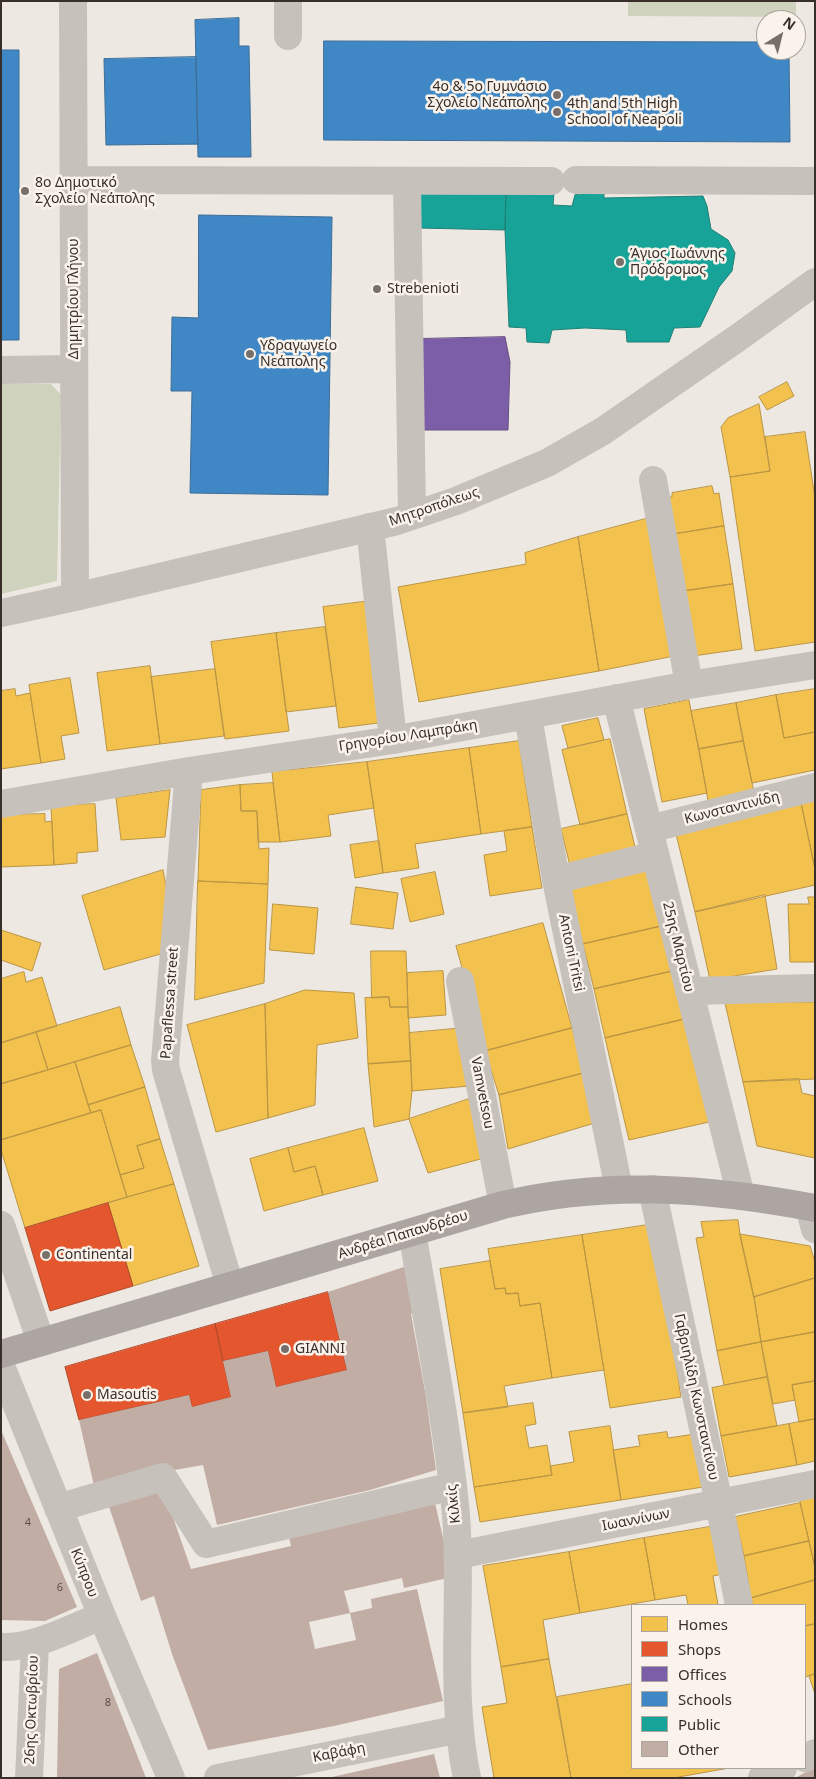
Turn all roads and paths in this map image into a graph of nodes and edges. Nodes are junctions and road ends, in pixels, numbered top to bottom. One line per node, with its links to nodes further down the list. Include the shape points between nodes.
1 (73, 1): 4 (street, Δημητρίου Γλήνου)
2 (288, 1): 3 (street)
3 (288, 36)
4 (73, 180): 5 (street); 8 (street, Δημητρίου Γλήνου)
5 (406, 181): 6 (street); 11 (street)
6 (815, 181)
7 (815, 282): 11 (street, Μητροπόλεως, via 603,431 547,463)
8 (74, 369): 9 (street); 13 (street, Δημητρίου Γλήνου)
9 (1, 370)
10 (653, 480): 16 (street)
11 (412, 516): 12 (street, Μητροπόλεως)
12 (370, 527): 13 (street, Μητροπόλεως); 19 (street)
13 (75, 597): 14 (street, Μητροπόλεως)
14 (1, 613)
15 (815, 665): 16 (street, Γρηγορίου Λαμπράκη)
16 (690, 685): 17 (street, Γρηγορίου Λαμπράκη)
17 (616, 698): 18 (street, Γρηγορίου Λαμπράκη); 23 (street, 25ης Μαρτίου)
18 (528, 716): 19 (street, Γρηγορίου Λαμπράκη); 24 (street, Antoni Tritsi)
19 (393, 740): 20 (street, Γρηγορίου Λαμπράκη)
20 (190, 771): 22 (street, Γρηγορίου Λαμπράκη); 35 (street, Papaflessa street, via 166,1070)
21 (815, 787): 23 (street, Κωνσταντινίδη)
22 (1, 804)
23 (652, 842): 24 (street, Κωνσταντινίδη); 27 (street, 25ης Μαρτίου)
24 (556, 880): 28 (street, Antoni Tritsi)
25 (460, 982): 31 (street, Vamvetsou)
26 (815, 988): 27 (street)
27 (689, 991): 30 (street, 25ης Μαρτίου)
28 (619, 1189): 29 (main road, Ανδρέα Παπανδρέου); 31 (main road, Ανδρέα Παπανδρέου, via 558,1194)
29 (652, 1189): 30 (main road, Ανδρέα Παπανδρέου); 41 (street, Γαβριηλίδη Κωνσταντίνου)
30 (741, 1196): 32 (main road, Ανδρέα Παπανδρέου)
31 (503, 1205): 34 (main road, Ανδρέα Παπανδρέου)
32 (813, 1215)
33 (1, 1225): 36 (street)
34 (412, 1232): 35 (main road, Ανδρέα Παπανδρέου); 40 (street, Κιλκίς)
35 (230, 1286): 36 (main road, Ανδρέα Παπανδρέου)
36 (41, 1342): 37 (main road, Ανδρέα Παπανδρέου)
37 (1, 1354)
38 (1, 1366): 42 (street, Κύπρου)
39 (815, 1484): 41 (street, Ιωαννίνων)
40 (453, 1486): 42 (street, via 206,1544 163,1477); 43 (street, Κιλκίς)
41 (719, 1504): 43 (street, Ιωαννίνων); 44 (street, Γαβριηλίδη Κωνσταντίνου)
42 (58, 1508): 45 (street, Κύπρου)
43 (458, 1555): 48 (street, Κιλκίς)
44 (739, 1604)
45 (102, 1616): 46 (street); 50 (street, Κύπρου)
46 (35, 1643): 47 (street); 49 (street, 26ης Οκτωβρίου)
47 (1, 1647)
48 (460, 1729): 51 (street, Καβάφη); 52 (street, Κιλκίς)
49 (29, 1778)
50 (170, 1778)
51 (218, 1778)
52 (467, 1778)

